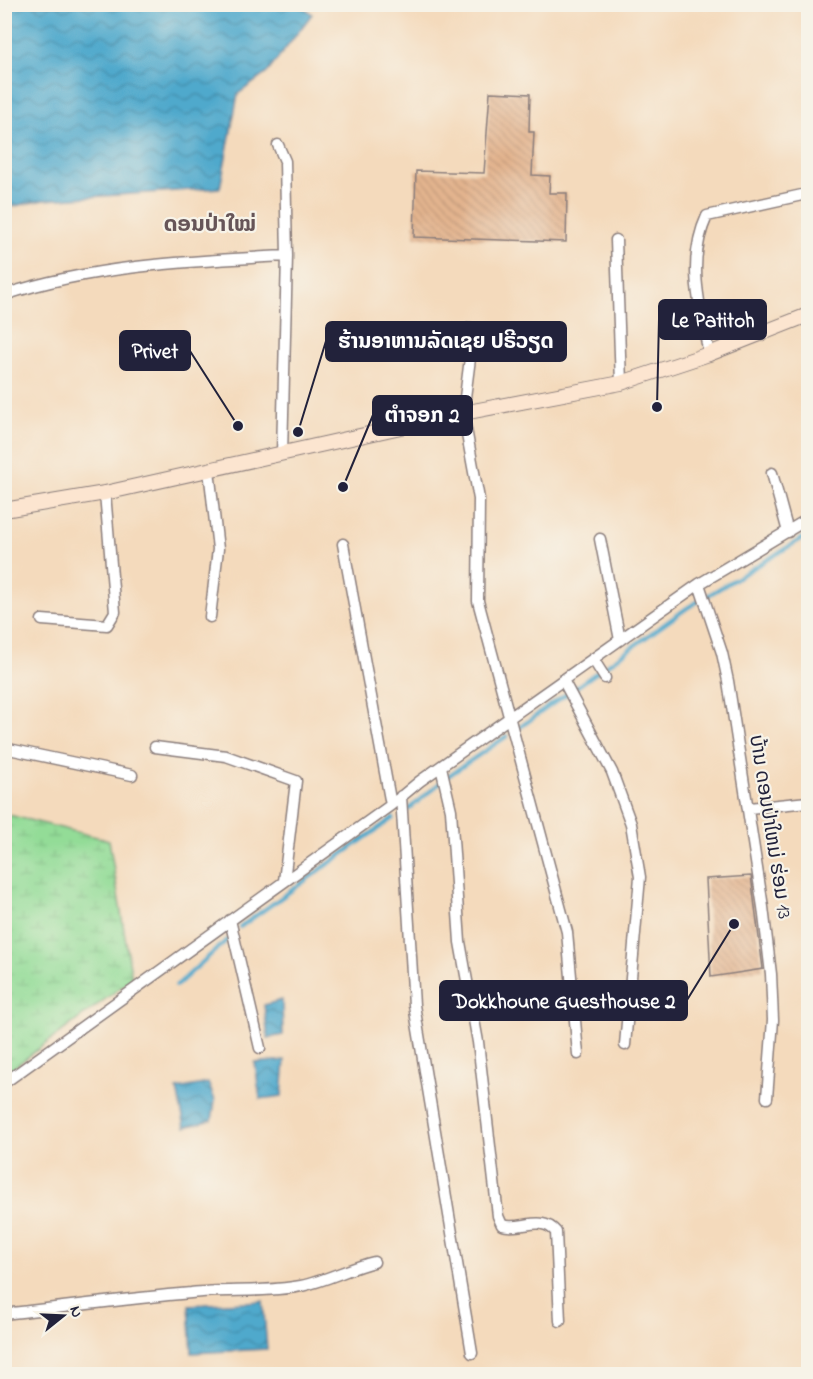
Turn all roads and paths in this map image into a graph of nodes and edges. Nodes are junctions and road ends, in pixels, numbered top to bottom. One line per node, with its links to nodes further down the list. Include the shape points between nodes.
1 (278, 145): 4 (street, via 285,160)
2 (802, 195): 8 (street, via 707,216 694,272)
3 (616, 240): 9 (street)
4 (287, 256): 5 (street, via 87,273); 11 (street)
5 (4, 295)
6 (808, 315): 8 (street)
7 (470, 328): 10 (street, via 473,335)
8 (709, 354): 9 (street)
9 (621, 383): 10 (street)
10 (463, 413): 11 (street); 25 (street, via 478,499 478,601)
11 (282, 454): 12 (street)
12 (209, 470): 14 (street); 21 (street, via 218,549)
13 (772, 473): 17 (street)
14 (105, 493): 15 (street); 22 (street, via 115,612 111,621 107,625)
15 (4, 510)
16 (808, 519): 17 (street)
17 (788, 532): 20 (street)
18 (600, 539): 23 (street)
19 (343, 543): 32 (street)
20 (702, 592): 23 (street); 33 (street, ບ້ານ ດອນປ່າໃຫມ່ ຮ່ອມ 13, via 726,672)
21 (210, 617)
22 (42, 620)
23 (620, 640): 24 (street, via 600,669)
24 (565, 683): 25 (street); 36 (street, via 619,792 631,824 640,877)
25 (509, 718): 28 (street); 38 (street, via 567,932)
26 (156, 747): 34 (street, via 226,756 296,781)
27 (4, 748): 29 (street)
28 (442, 771): 30 (street); 43 (street, via 451,810 460,942 478,1042 498,1216 502,1225 541,1222 556,1232)
29 (132, 775)
30 (401, 796): 32 (street); 44 (street, via 414,1005)
31 (808, 802): 33 (street)
32 (391, 805): 34 (street)
33 (748, 808): 40 (street, ບ້ານ ດອນປ່າໃຫມ່ ຮ່ອມ 13, via 771,974 773,1020)
34 (284, 881): 35 (street)
35 (230, 920): 37 (street); 39 (street)
36 (624, 1046)
37 (260, 1048)
38 (578, 1053)
39 (4, 1083)
40 (767, 1098)
41 (374, 1262): 42 (street, via 299,1286 233,1293 194,1292)
42 (4, 1314)
43 (560, 1321)
44 (472, 1353)

